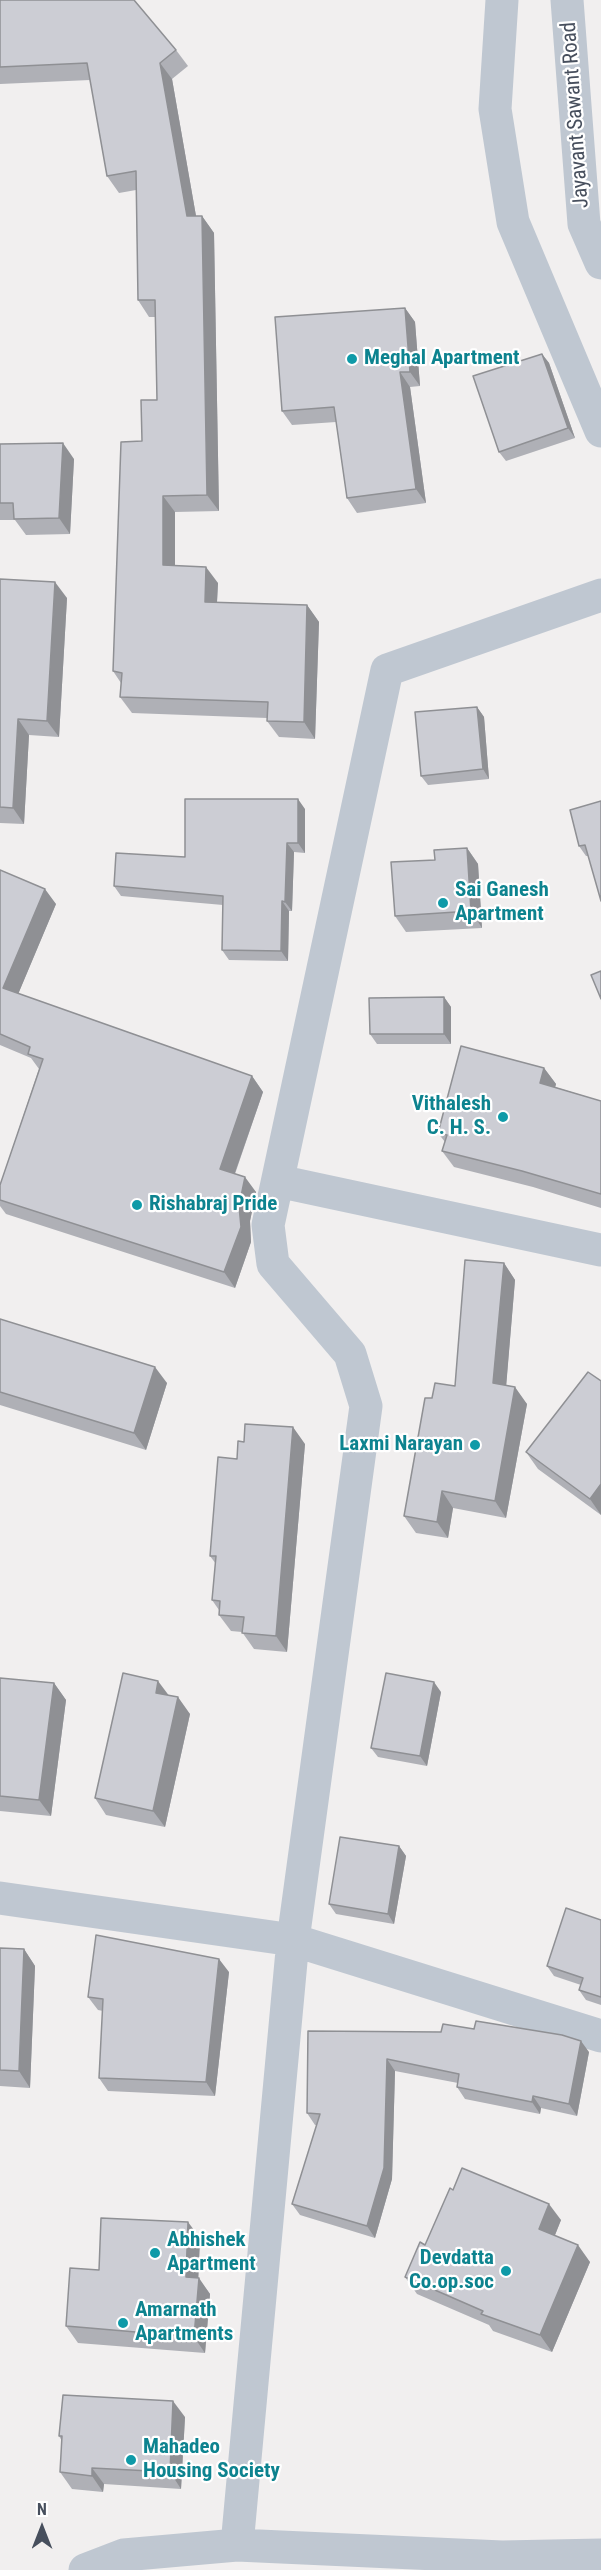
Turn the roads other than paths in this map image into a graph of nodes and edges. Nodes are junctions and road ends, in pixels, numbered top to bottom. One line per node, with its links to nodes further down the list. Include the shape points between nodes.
1 (502, 0): 4 (street, via 495,109 513,222)
2 (567, 0): 3 (street, Jayavant Sawant Road, via 584,224)
3 (601, 263)
4 (601, 431)
5 (601, 595): 6 (street, via 387,670)
6 (278, 1181): 7 (street); 9 (street, via 268,1225 273,1264 350,1354 366,1406)
7 (601, 1250)
8 (0, 1898): 9 (street)
9 (293, 1940): 10 (street); 11 (street)
10 (601, 2036)
11 (237, 2545): 13 (street); 14 (street, via 124,2555)
12 (601, 2555): 13 (street)
13 (503, 2564)
14 (85, 2570)

